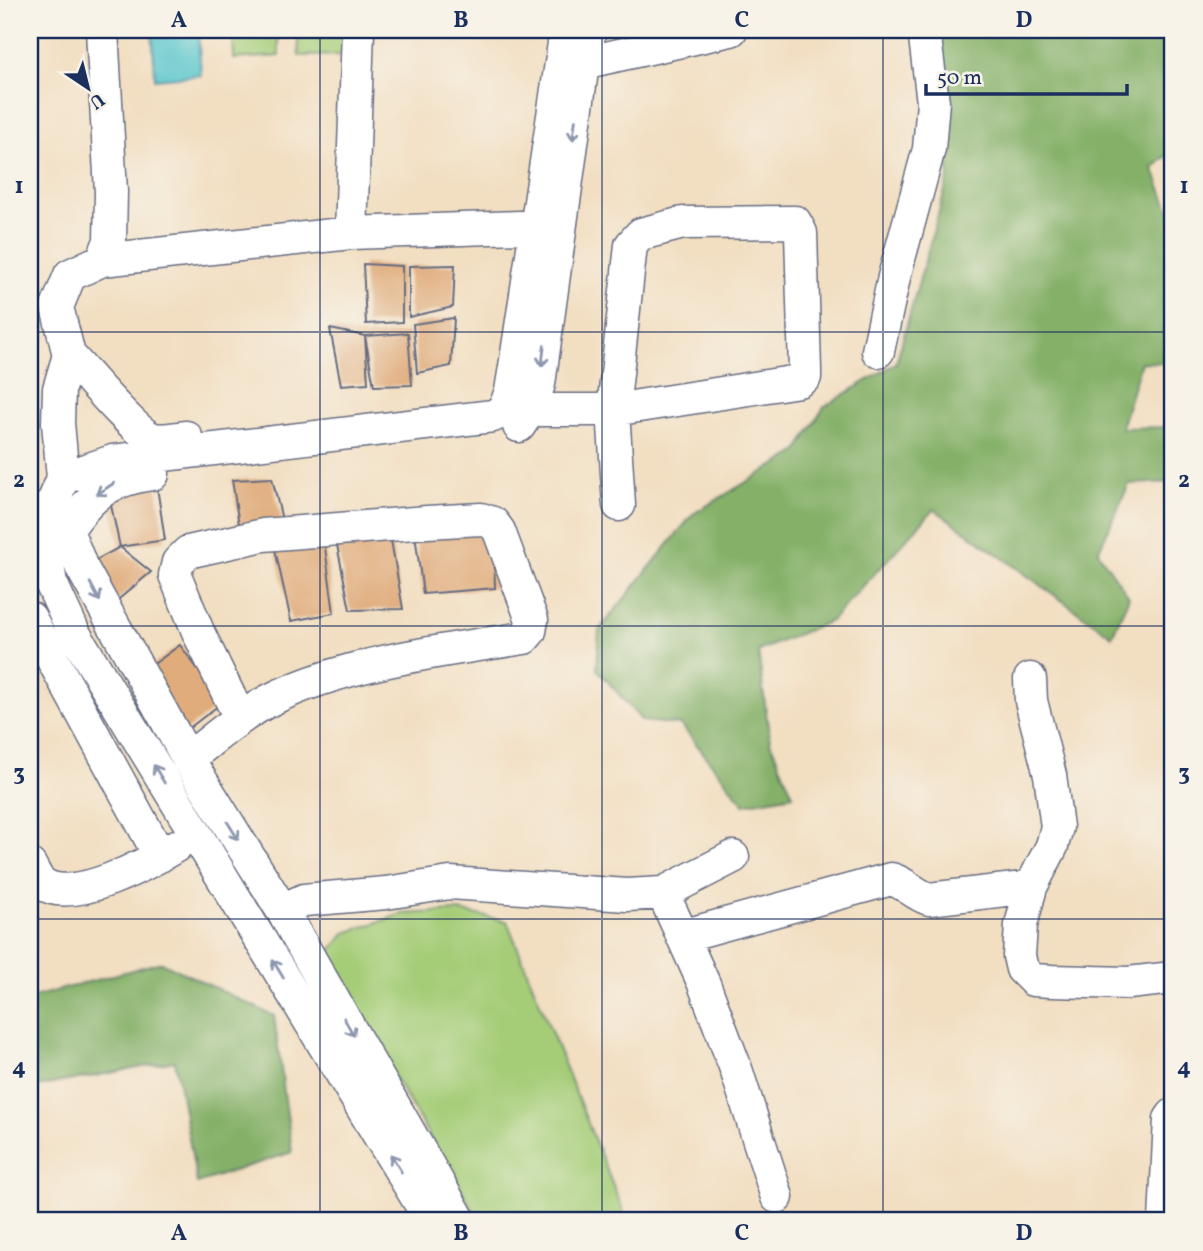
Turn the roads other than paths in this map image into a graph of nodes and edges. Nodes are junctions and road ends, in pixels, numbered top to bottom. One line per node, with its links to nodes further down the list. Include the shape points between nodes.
1 (102, 30): 11 (street, via 111,192 110,241)
2 (358, 30): 10 (street)
3 (547, 30): 9 (street)
4 (566, 30): 8 (street)
5 (590, 30): 8 (street)
6 (731, 30): 8 (street)
7 (924, 30): 12 (street, via 933,102 929,149)
8 (572, 62): 14 (street, via 511,391)
9 (520, 227): 10 (street); 13 (street, via 499,381 485,398 155,439 133,424)
10 (351, 233): 11 (street)
11 (102, 260): 13 (street, via 70,275 57,307)
12 (878, 351)
13 (69, 355): 16 (street, via 59,389)
14 (517, 410): 15 (street); 16 (street, via 113,461); 18 (street, one-way to 18, via 519,426 499,435 138,476 99,491 82,509)
15 (613, 410): 15 (street, via 631,245 641,234 683,223 795,222 801,233 805,377 778,386); 17 (street)
16 (64, 478): 18 (street)
17 (619, 505)
18 (46, 520): 22 (street, one-way to 22, via 81,566); 23 (street, one-way to 18, via 74,633 51,583)
19 (30, 618): 24 (street)
20 (1030, 679): 27 (street, via 1057,827)
21 (240, 718): 21 (street, via 272,699 328,677 424,654 524,638 532,620 499,531 481,519 427,522 263,535 188,552 178,562 176,575); 22 (street)
22 (188, 759): 29 (street, one-way to 29)
23 (195, 834): 24 (street); 34 (street, one-way to 23)
24 (160, 856): 26 (street, via 94,886 67,891 42,883)
25 (733, 857): 28 (street)
26 (30, 865)
27 (1031, 887): 30 (street, via 929,899 891,879); 31 (street, via 1019,956 1022,970 1033,980 1128,983)
28 (663, 893): 29 (street, via 627,895 450,883 304,900); 30 (street)
29 (282, 910): 35 (street, one-way to 35)
30 (682, 936): 33 (street, via 736,1069)
31 (1173, 978)
32 (1173, 1115): 36 (street)
33 (777, 1198)
34 (431, 1221)
35 (460, 1221)
36 (1168, 1221)

